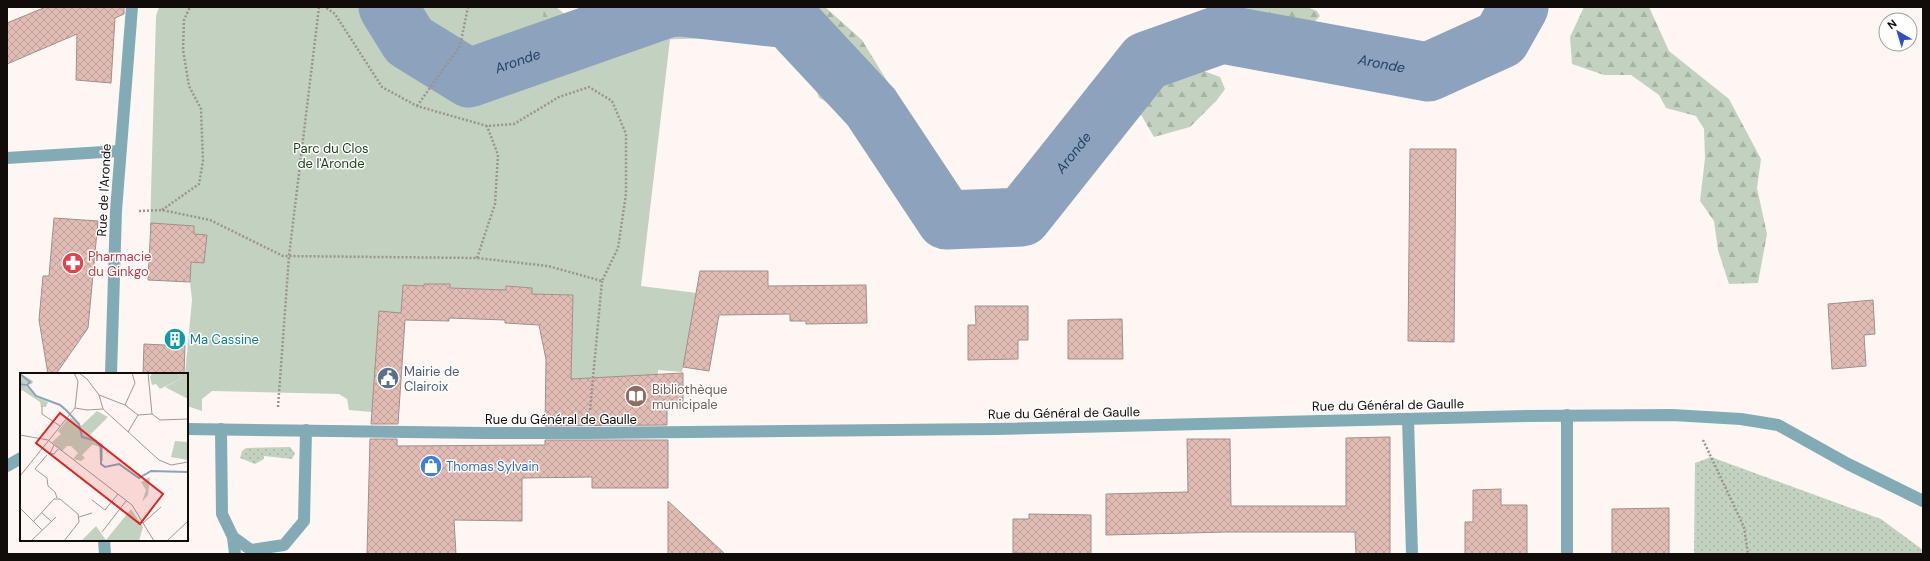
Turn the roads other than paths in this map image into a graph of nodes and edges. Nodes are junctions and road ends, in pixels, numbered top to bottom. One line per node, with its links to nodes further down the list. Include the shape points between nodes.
1 (132, 7): 2 (street, Rue de l'Aronde)
2 (120, 151): 3 (street); 4 (street, Rue de l'Aronde)
3 (7, 158)
4 (111, 373)
5 (1567, 415): 6 (street, Rue du Général de Gaulle); 12 (street, Rue du Général de Gaulle, via 1741,419 1778,425 1848,464); 18 (street)
6 (1408, 419): 9 (street, Rue du Général de Gaulle, via 1002,429 588,433); 17 (street)
7 (188, 429): 8 (street, Rue du Général de Gaulle)
8 (221, 429): 9 (street, Rue du Général de Gaulle); 13 (street, via 222,514)
9 (306, 430): 13 (street, via 304,521 284,544 251,550)
10 (20, 459): 11 (street)
11 (7, 466)
12 (1923, 501)
13 (233, 536): 16 (street)
14 (104, 541): 15 (street)
15 (105, 554)
16 (235, 554)
17 (1412, 554)
18 (1567, 554)

